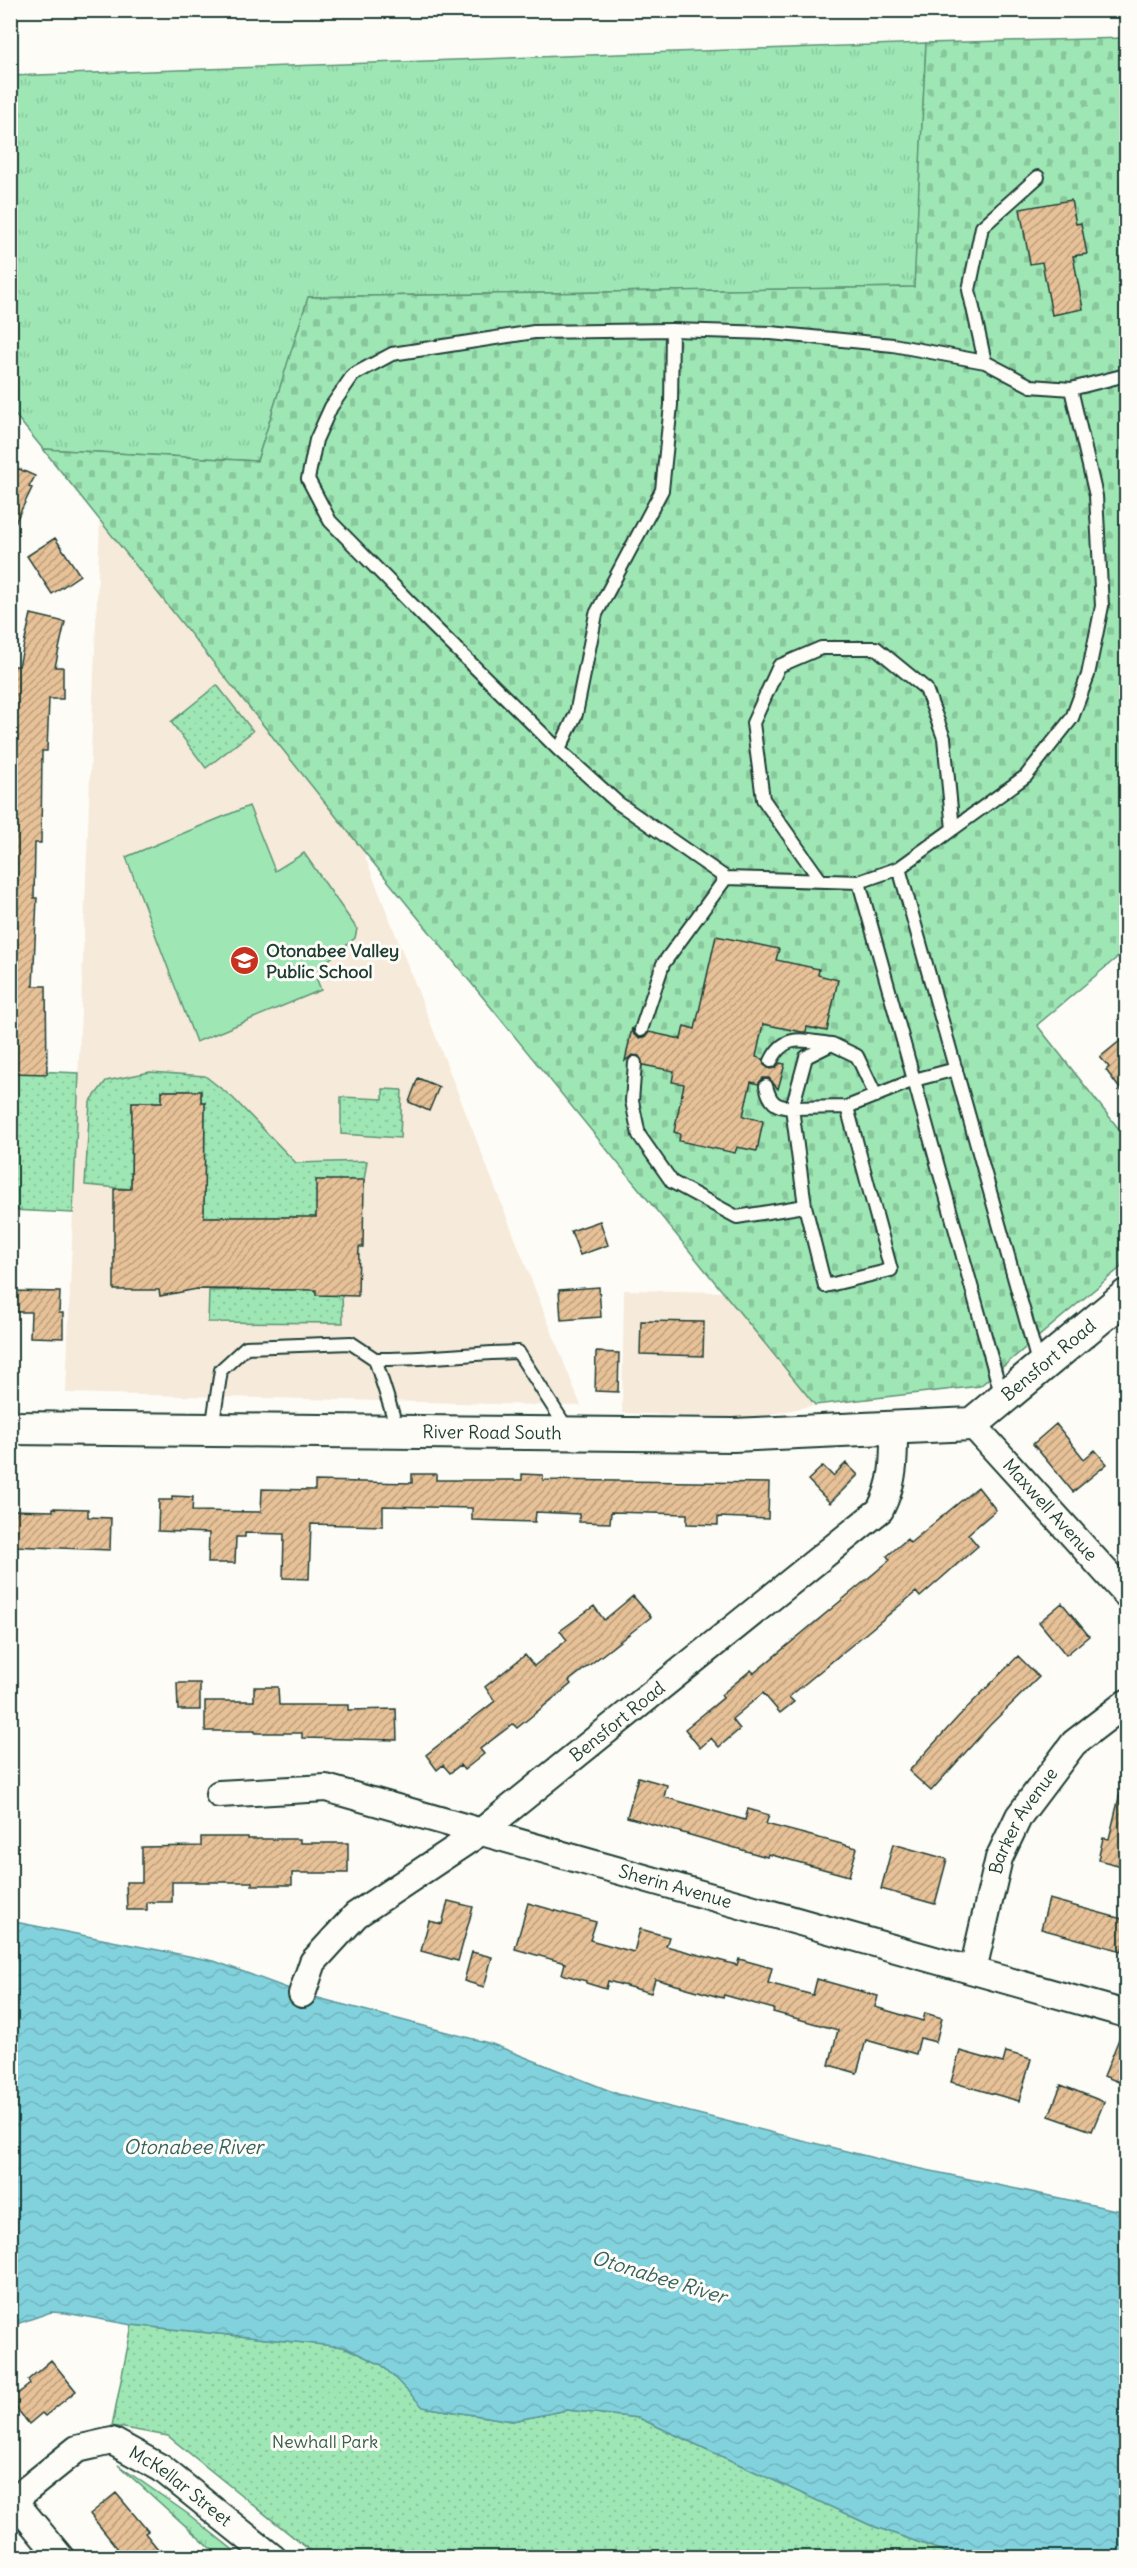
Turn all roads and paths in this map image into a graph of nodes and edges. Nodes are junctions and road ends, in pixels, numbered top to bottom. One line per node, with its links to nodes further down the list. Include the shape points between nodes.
1 (1038, 177): 3 (lane, via 982,227 969,290)
2 (672, 330): 3 (lane, via 771,333 893,345); 6 (lane, via 662,490 596,614 576,714); 6 (lane, via 534,332 392,354 353,375 331,407 316,440 308,479 330,521)
3 (985, 362): 5 (lane, via 1031,386)
4 (1126, 375): 5 (lane)
5 (1071, 388): 7 (lane, via 1097,507 1102,606 1088,675 1071,718 1026,776)
6 (559, 750): 9 (lane, via 618,803)
7 (953, 829): 8 (lane); 10 (lane, via 944,738 926,689 876,648 821,648 779,666 753,723 763,799)
8 (899, 868): 11 (lane); 16 (lane)
9 (726, 878): 10 (lane); 12 (lane, via 663,964)
10 (821, 880): 11 (lane)
11 (859, 882): 17 (lane)
12 (641, 1030)
13 (832, 1044): 14 (lane, via 791,1040 778,1048); 19 (lane, via 857,1056); 21 (lane, via 806,1057)
14 (771, 1061)
15 (635, 1063): 22 (lane, via 632,1101 639,1135 672,1182 737,1217)
16 (956, 1070): 17 (lane); 25 (lane)
17 (914, 1080): 19 (lane); 26 (lane)
18 (766, 1086): 21 (lane, via 778,1107)
19 (876, 1096): 20 (lane)
20 (847, 1107): 21 (lane); 22 (lane, via 891,1270 825,1286)
21 (792, 1108): 22 (lane)
22 (806, 1206)
23 (1126, 1296): 25 (street, Bensfort Road)
24 (375, 1359): 30 (lane, via 351,1343 246,1347 220,1370); 31 (lane); 32 (lane, via 518,1352)
25 (1040, 1367): 26 (street, Bensfort Road)
26 (1003, 1398): 27 (street, Bensfort Road)
27 (972, 1424): 29 (street, River Road South); 33 (street, Maxwell Avenue)
28 (10, 1428): 30 (street, River Road South)
29 (894, 1428): 32 (street, River Road South, via 732,1435); 36 (street, Bensfort Road, via 893,1477 880,1510)
30 (212, 1430): 31 (street, River Road South)
31 (398, 1432): 32 (street, River Road South)
32 (570, 1434)
33 (1126, 1594)
34 (1126, 1703): 37 (street, Barker Avenue, via 1074,1743 1019,1816 999,1858)
35 (219, 1794): 36 (street, Sherin Avenue, via 327,1788)
36 (482, 1831): 37 (street, Sherin Avenue); 38 (street, Bensfort Road, via 356,1915 313,1962)
37 (973, 1970): 39 (street, Sherin Avenue)
38 (302, 1994)
39 (1126, 2014)
40 (12, 2502): 41 (street); 42 (street, McKellar Street, via 76,2449 112,2441 161,2468)
41 (61, 2558)
42 (273, 2558)

